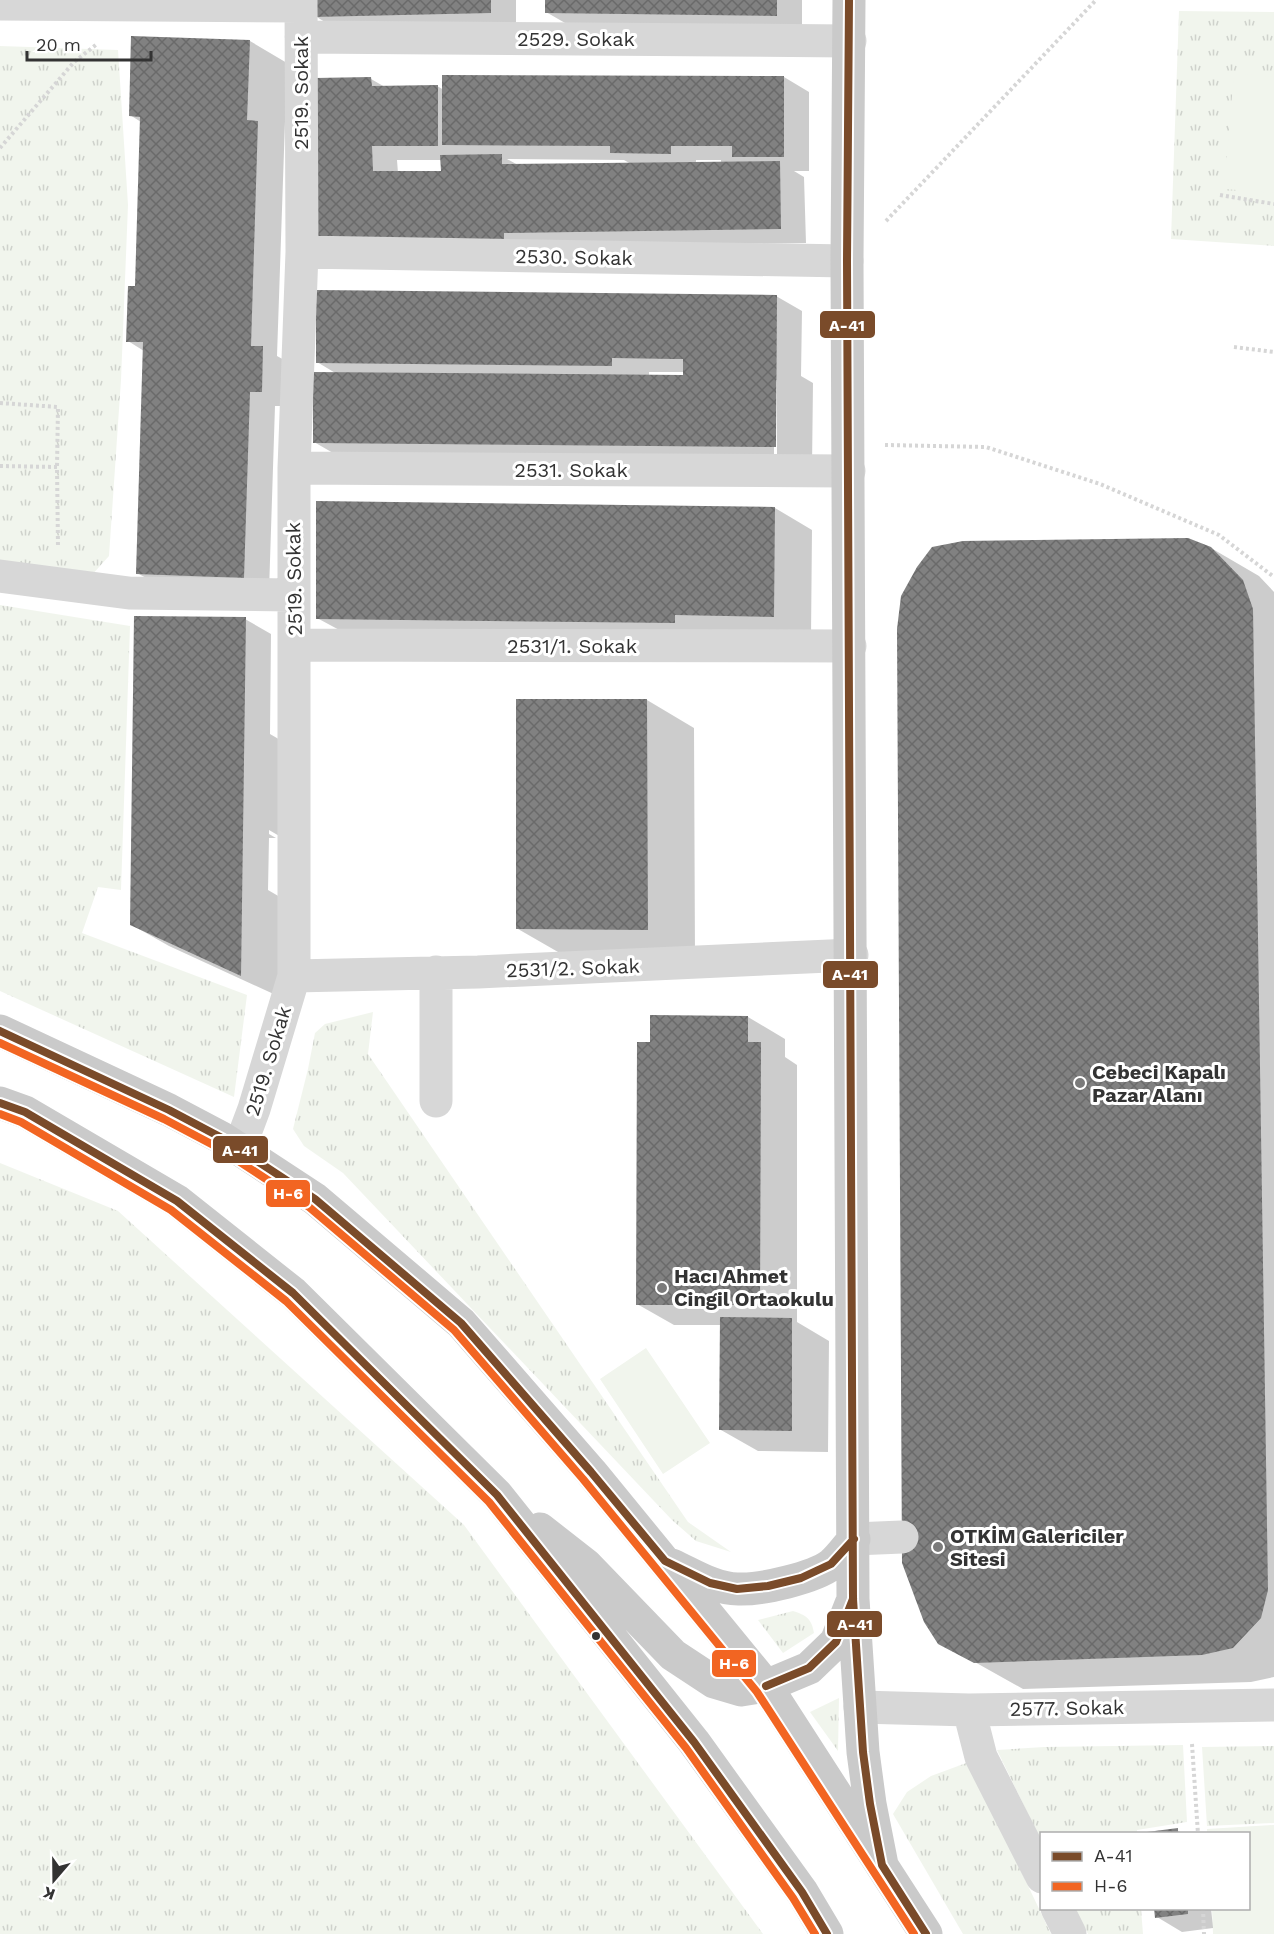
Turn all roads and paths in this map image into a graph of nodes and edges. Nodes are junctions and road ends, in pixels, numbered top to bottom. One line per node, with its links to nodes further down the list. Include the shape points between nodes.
1 (849, 0): 6 (main road)
2 (1096, 0): 11 (path)
3 (88, 3): 4 (street, 2529. Sokak); 5 (street, 2529. Sokak); 7 (path, via 101,41 74,62)
4 (0, 4)
5 (301, 14): 6 (street, 2529. Sokak); 10 (street, 2519. Sokak)
6 (850, 41): 11 (main road)
7 (0, 148)
8 (1221, 195): 9 (path)
9 (1274, 204)
10 (302, 252): 11 (street, 2530. Sokak); 18 (street, 2519. Sokak)
11 (847, 261): 15 (main road)
12 (1234, 347): 13 (path)
13 (1274, 352)
14 (0, 403): 17 (path, via 58,407)
15 (848, 458): 18 (street, 2531. Sokak); 20 (path, via 986,447 1100,484 1219,535); 24 (main road)
16 (0, 466): 17 (path)
17 (57, 467): 21 (path)
18 (294, 468): 22 (street, 2519. Sokak)
19 (0, 576): 21 (street)
20 (1274, 577)
21 (58, 584): 22 (street, via 129,593)
22 (293, 595): 23 (street, 2519. Sokak)
23 (295, 645): 24 (street, 2531/1. Sokak); 27 (street, 2519. Sokak)
24 (850, 646): 25 (main road)
25 (852, 955): 26 (street, 2531/2. Sokak); 34 (main road)
26 (436, 972): 27 (street, 2531/2. Sokak); 29 (street)
27 (294, 976): 31 (street, 2519. Sokak)
28 (0, 1031): 31 (main road, via 169,1110)
29 (436, 1101)
30 (0, 1102): 32 (main road, via 25,1112 177,1201 292,1293)
31 (239, 1149): 35 (main road, via 315,1199 461,1323)
32 (496, 1495): 37 (main road, via 586,1565 673,1655 714,1682 741,1690); 47 (main road, via 694,1742 802,1892)
33 (902, 1537): 34 (street)
34 (854, 1539): 35 (main road, via 831,1564 801,1578 768,1586 737,1589 710,1583); 36 (main road)
35 (665, 1561): 37 (main road)
36 (853, 1599): 37 (main road, via 836,1642 808,1668); 40 (main road)
37 (766, 1686): 43 (main road)
38 (1274, 1705): 39 (street, 2577. Sokak)
39 (1190, 1706): 41 (street, 2577. Sokak); 42 (path)
40 (860, 1707): 41 (street, 2577. Sokak); 43 (main road, via 870,1804)
41 (969, 1710): 44 (street, via 981,1757)
42 (1198, 1832)
43 (882, 1865): 48 (main road)
44 (1040, 1875)
45 (1058, 1910): 49 (street)
46 (1203, 1910): 50 (path)
47 (827, 1934)
48 (926, 1934)
49 (1070, 1934)
50 (1204, 1934)

